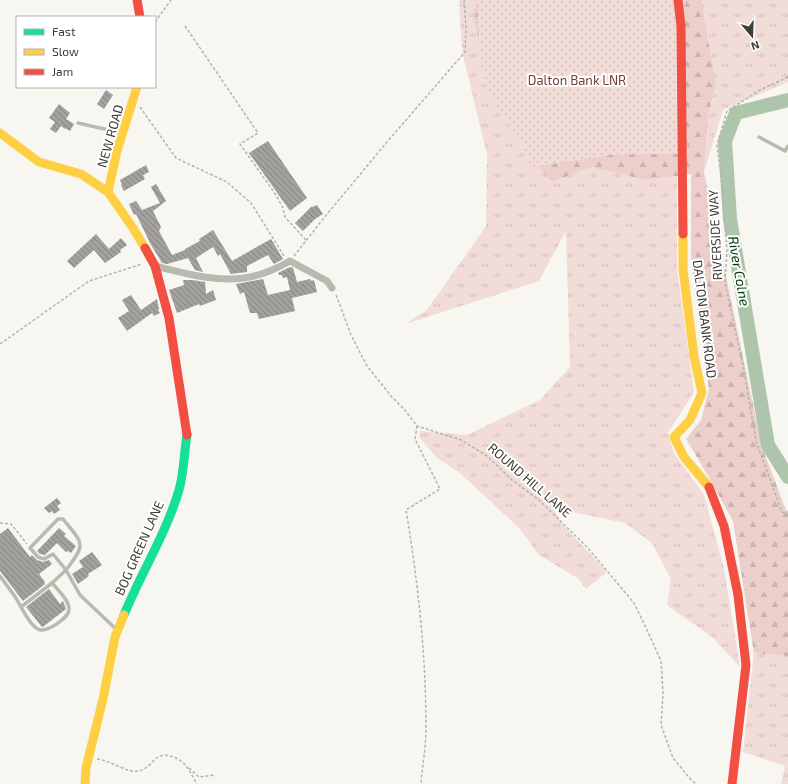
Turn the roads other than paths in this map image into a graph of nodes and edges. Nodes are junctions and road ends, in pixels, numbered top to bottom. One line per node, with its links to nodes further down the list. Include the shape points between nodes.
1 (137, 0): 3 (street)
2 (678, 0): 19 (street, DALTON BANK ROAD, via 681,26 684,162 683,269 694,356 702,393 690,420 674,436 684,457 710,489 724,526 738,595 746,665)
3 (140, 16)
4 (137, 88): 7 (street, NEW ROAD)
5 (78, 123): 7 (lane)
6 (0, 133): 10 (street, via 39,162 81,174)
7 (123, 133): 10 (street, NEW ROAD)
8 (759, 137): 9 (lane, via 785,151)
9 (788, 146)
10 (108, 192): 11 (street, BOG GREEN LANE)
11 (153, 263): 12 (street, via 185,274 221,279 244,278 290,261 327,281); 17 (street, BOG GREEN LANE, via 169,318 187,435 179,489 158,544 134,590)
12 (332, 288)
13 (66, 570): 13 (lane, via 77,555 80,539 63,519 58,519 30,548 38,557 44,559 53,554); 15 (lane); 17 (lane, via 80,595)
14 (0, 576): 16 (lane)
15 (52, 583): 16 (lane); 16 (lane, via 70,609 65,617 51,628 41,631 36,629)
16 (21, 607)
17 (118, 631): 18 (street, BOG GREEN LANE)
18 (85, 784)
19 (732, 784)

